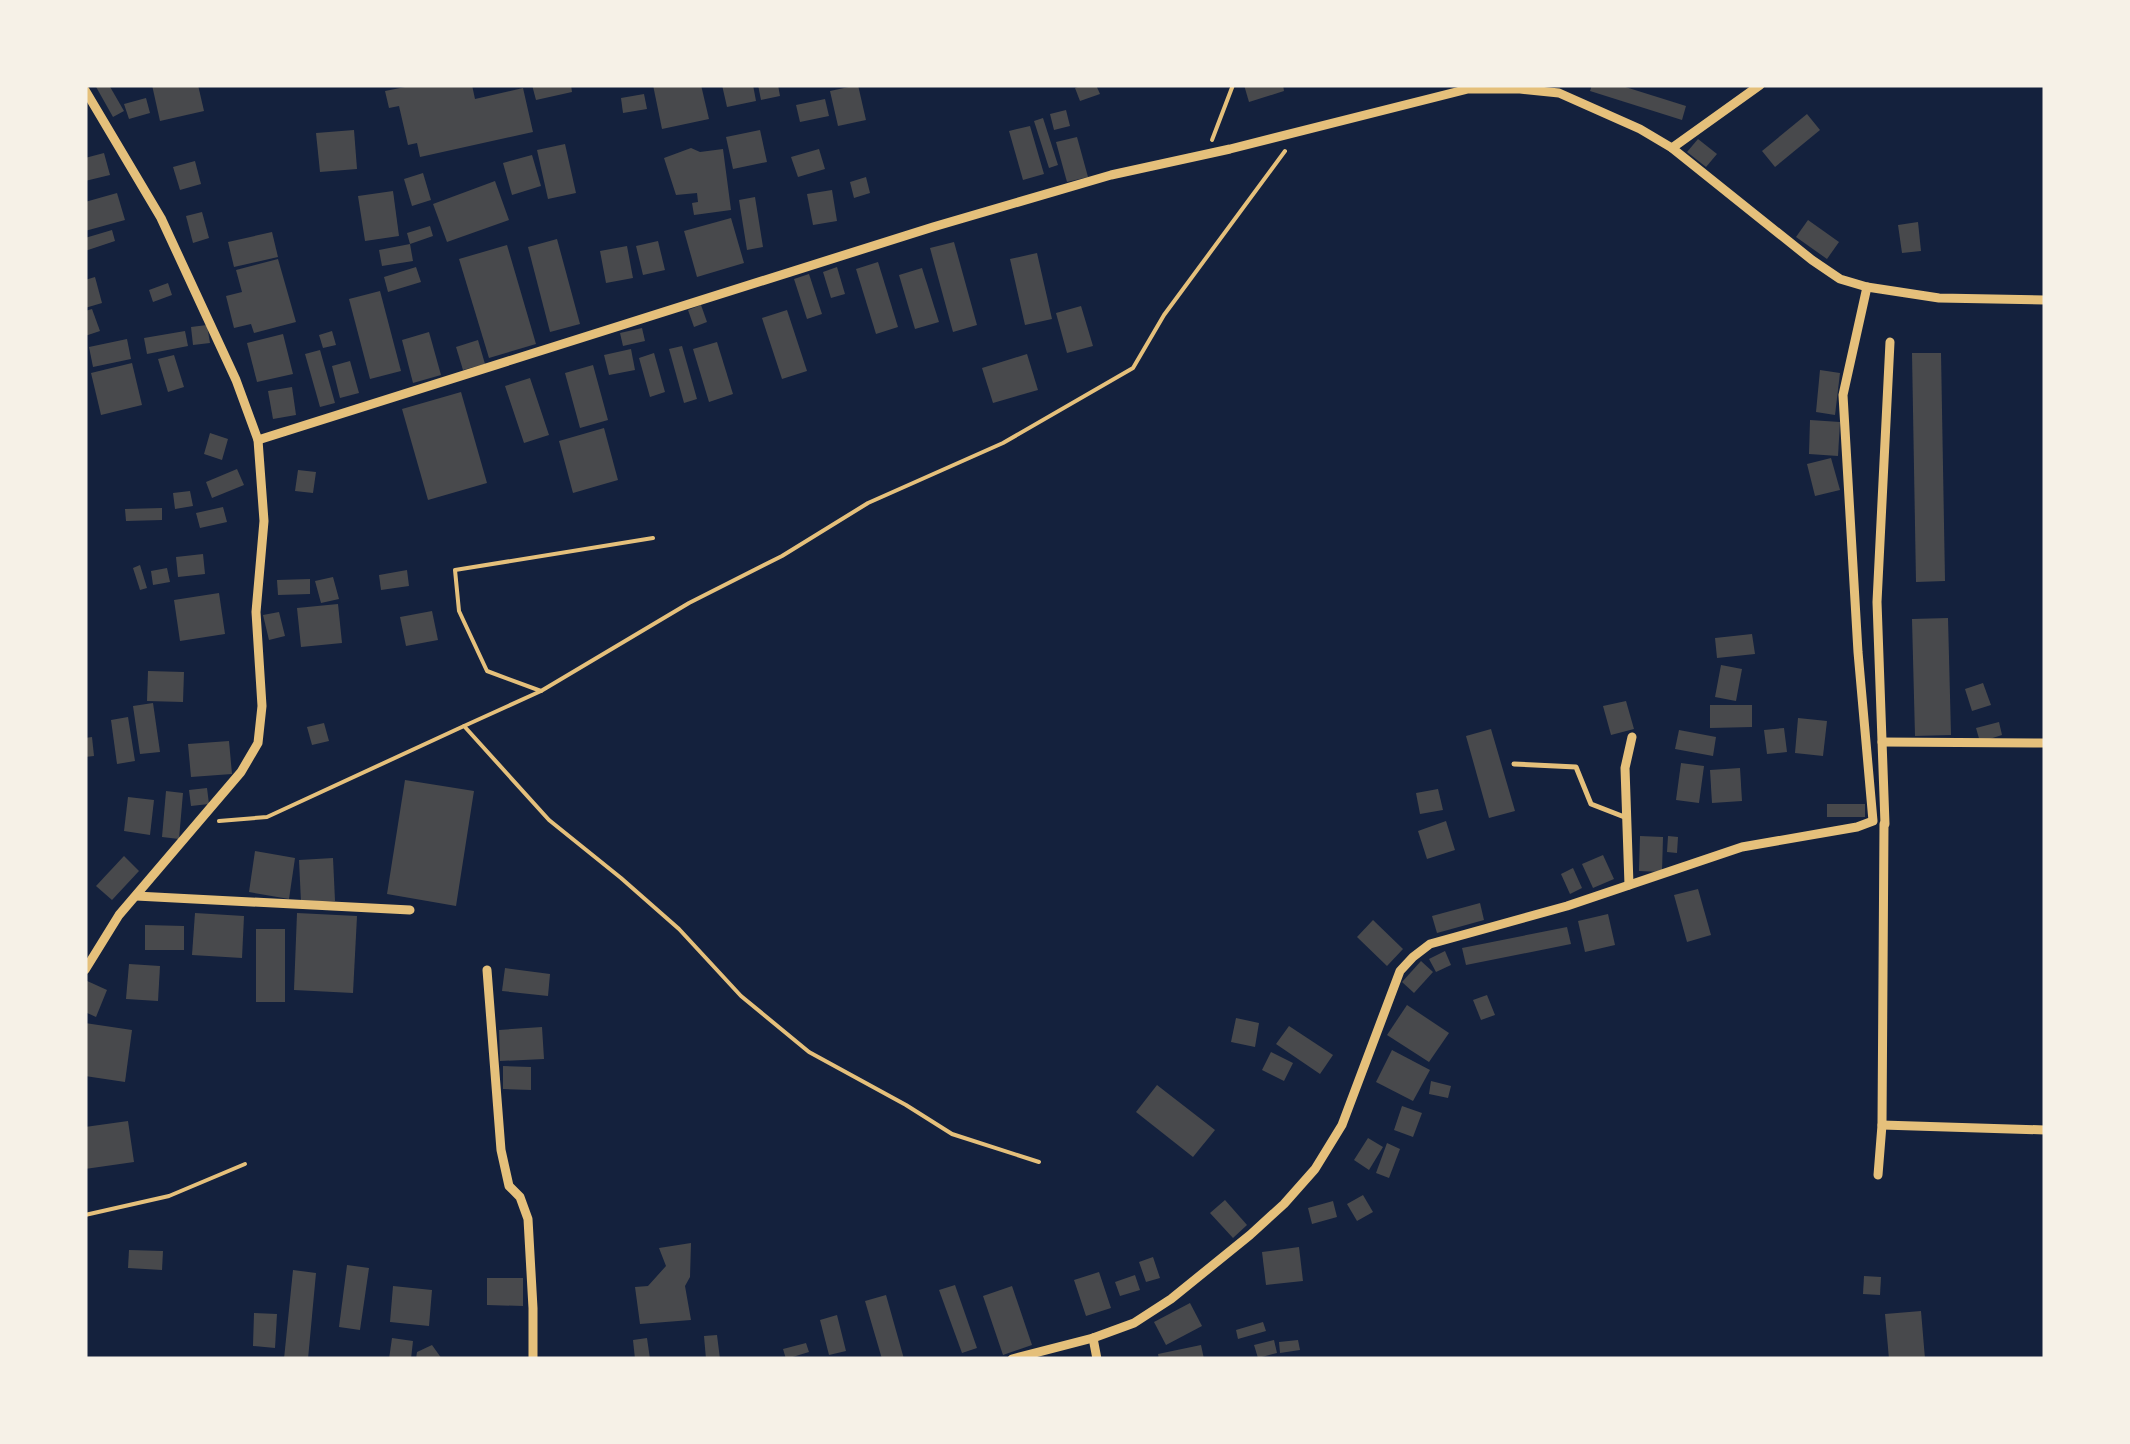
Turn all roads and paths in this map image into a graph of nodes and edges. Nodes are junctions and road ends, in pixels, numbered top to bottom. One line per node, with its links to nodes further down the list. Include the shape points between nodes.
1 (1233, 85): 6 (path)
2 (1753, 87): 5 (street)
3 (85, 90): 10 (street, via 161,218)
4 (1298, 132): 5 (street, via 1468,89 1520,89 1559,93); 6 (street); 12 (path, via 1133,368 1003,443 868,503)
5 (1672, 148): 7 (street, via 1812,260)
6 (1206, 154): 10 (street, via 933,226)
7 (1867, 287): 8 (street, via 1939,298); 19 (street, via 1844,395)
8 (2045, 300)
9 (1890, 342): 15 (street, via 1877,602)
10 (258, 440): 20 (street, via 264,520 256,612 258,743)
11 (653, 538): 12 (path, via 456,570 459,611 488,671)
12 (541, 691): 13 (path)
13 (464, 726): 20 (path, via 268,817); 29 (path, via 549,820 810,1052 952,1134)
14 (1632, 736): 18 (street, via 1625,768)
15 (1882, 742): 16 (street); 21 (street)
16 (2045, 743)
17 (1514, 764): 18 (lane, via 1576,767 1591,804)
18 (1627, 818): 22 (street)
19 (1873, 821): 21 (street); 22 (street, via 1742,847)
20 (199, 822): 23 (street)
21 (1885, 824): 27 (street)
22 (1629, 885): 33 (street, via 1430,944 1413,957 1400,971 1342,1125 1314,1168 1272,1214 1171,1299)
23 (136, 896): 24 (street); 25 (street)
24 (410, 910)
25 (85, 970)
26 (487, 970): 34 (street, via 501,1150 508,1186 528,1219)
27 (1882, 1125): 28 (street); 31 (street)
28 (2045, 1130)
29 (1040, 1162)
30 (245, 1164): 32 (path, via 168,1196)
31 (1878, 1175)
32 (85, 1215)
33 (1093, 1338): 35 (street); 36 (street)
34 (533, 1359)
35 (1012, 1359)
36 (1097, 1359)

